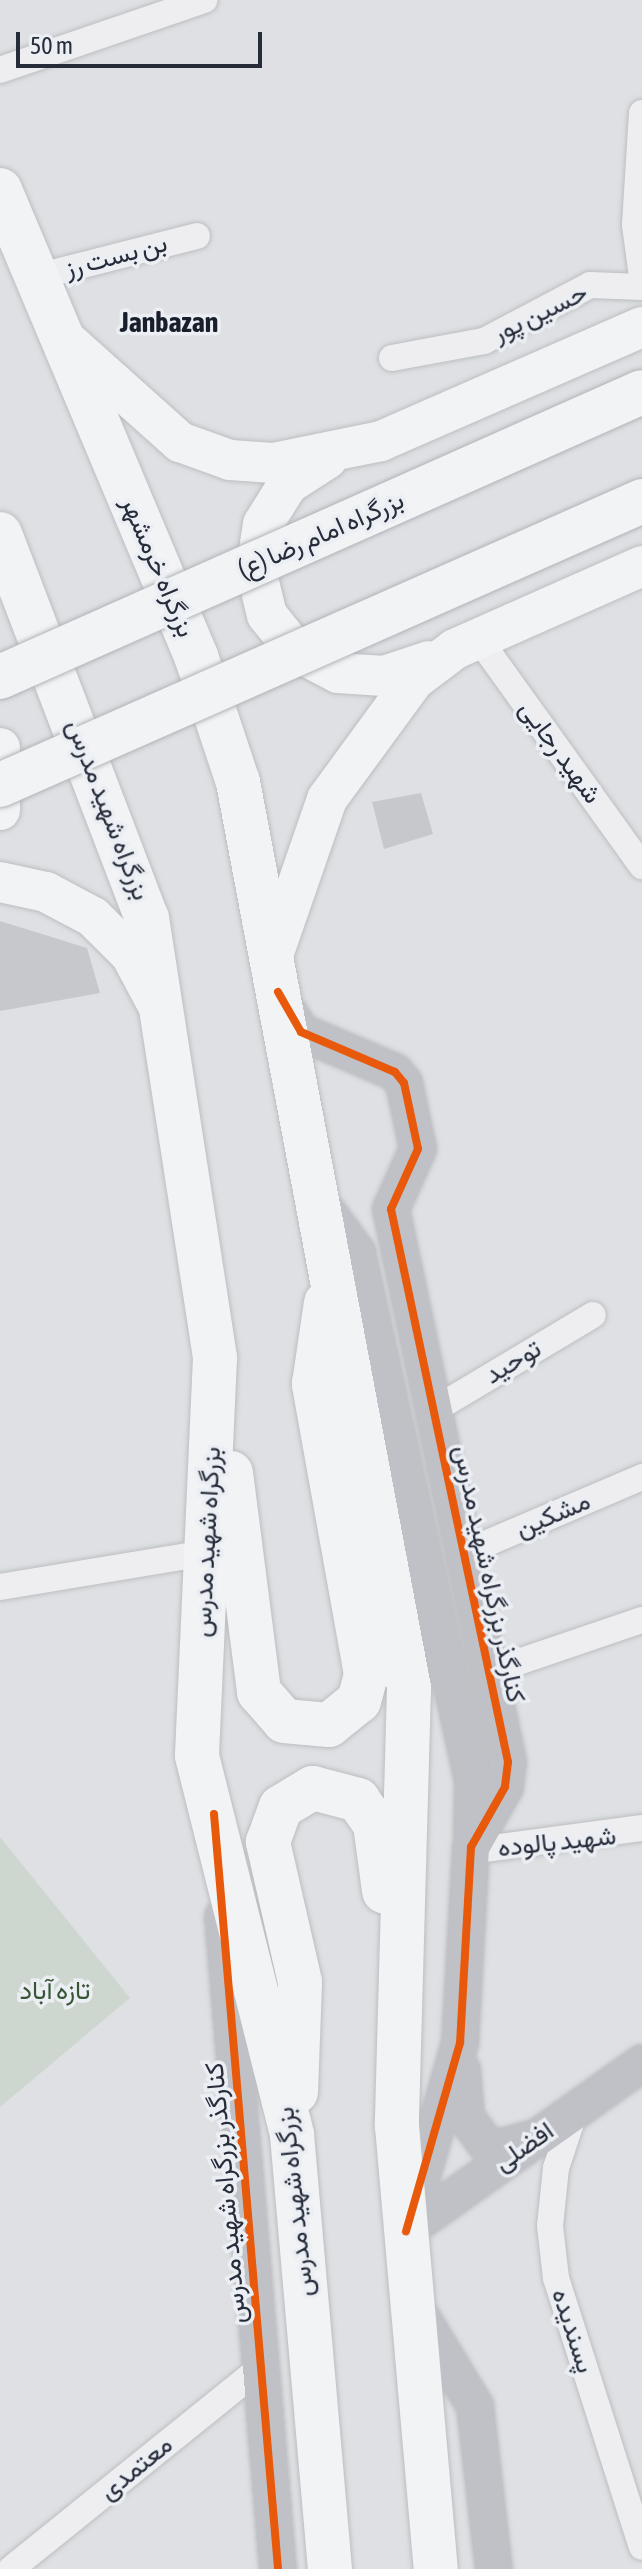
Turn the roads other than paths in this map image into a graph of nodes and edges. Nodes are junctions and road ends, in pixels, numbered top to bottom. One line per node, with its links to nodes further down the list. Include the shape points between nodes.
1 (204, 0): 2 (street)
2 (0, 70)
3 (642, 113): 7 (street, via 635,225)
4 (0, 190): 6 (highway, بزرگراه خرمشهر)
5 (197, 236): 6 (street, بن بست رز)
6 (36, 277): 9 (highway, بزرگراه خرمشهر)
7 (642, 277)
8 (642, 287): 11 (street, حسین پور, via 590,285 484,341)
9 (54, 321): 13 (main road, via 101,378 192,448 258,463); 24 (highway, بزرگراه خرمشهر, via 218,715 245,811)
10 (642, 327): 13 (main road)
11 (392, 358)
12 (642, 392): 18 (highway, بزرگراه امام رضا (ع), bridge)
13 (346, 452): 17 (main road, via 295,478 266,515 256,570 272,623 304,657 347,675 393,675)
14 (642, 501): 20 (highway, bridge)
15 (0, 534): 25 (highway, بزرگراه شهید مدرس, via 137,879)
16 (642, 566): 17 (main road)
17 (466, 644): 22 (street, شهید رجایی); 24 (main road, via 414,680 350,760 318,819)
18 (0, 677)
19 (0, 748): 21 (main road)
20 (0, 785)
21 (0, 810)
22 (642, 866)
23 (0, 882): 25 (main road, via 54,896 107,929 145,978)
24 (275, 975): 26 (highway); 30 (street, کنارگذر بزرگراه شهید مدرس, via 301,1032 395,1072 404,1083 418,1149 391,1209)
25 (168, 1047): 29 (highway, بزرگراه شهید مدرس)
26 (313, 1192): 27 (highway); 39 (street, via 357,1252 474,1787)
27 (330, 1282): 29 (highway, via 314,1384 366,1674 359,1701 329,1725 284,1721 259,1692); 40 (highway, via 410,1701)
28 (593, 1315): 30 (street, توحید)
29 (214, 1332): 32 (highway, بزرگراه شهید مدرس)
30 (434, 1410): 33 (street, کنارگذر بزرگراه شهید مدرس)
31 (642, 1477): 33 (street, مشکین)
32 (206, 1553): 34 (street); 37 (highway, بزرگراه شهید مدرس, via 197,1746)
33 (464, 1553): 36 (street, کنارگذر بزرگراه شهید مدرس)
34 (0, 1587)
35 (642, 1620): 36 (street)
36 (489, 1672): 39 (street, کنارگذر بزرگراه شهید مدرس, via 508,1774)
37 (214, 1814): 45 (highway, بزرگراه شهید مدرس); 49 (street, کنارگذر بزرگراه شهید مدرس)
38 (642, 1828): 39 (street, شهید پالوده)
39 (471, 1851): 41 (street, کنارگذر بزرگراه شهید مدرس)
40 (400, 2025): 45 (highway, via 375,1824 342,1791 304,1791 281,1807 268,1842 300,1982); 46 (highway, via 397,2126)
41 (461, 2035): 44 (street, via 464,2107 473,2131 498,2148); 46 (street, کنارگذر بزرگراه شهید مدرس)
42 (642, 2063): 43 (street, افضلی)
43 (575, 2111): 44 (street, افضلی); 50 (street, پسندیده, via 556,2168 550,2226 556,2278)
44 (543, 2133): 46 (street, افضلی)
45 (293, 2148): 48 (highway, بزرگراه شهید مدرس)
46 (406, 2231): 47 (highway)
47 (412, 2301): 54 (highway); 55 (street, via 475,2406)
48 (309, 2329): 49 (street); 53 (highway, بزرگراه شهید مدرس)
49 (261, 2367): 51 (street, معتمدی); 52 (street, کنارگذر بزرگراه شهید مدرس)
50 (642, 2547)
51 (11, 2569)
52 (278, 2569)
53 (330, 2569)
54 (436, 2569)
55 (494, 2569)

